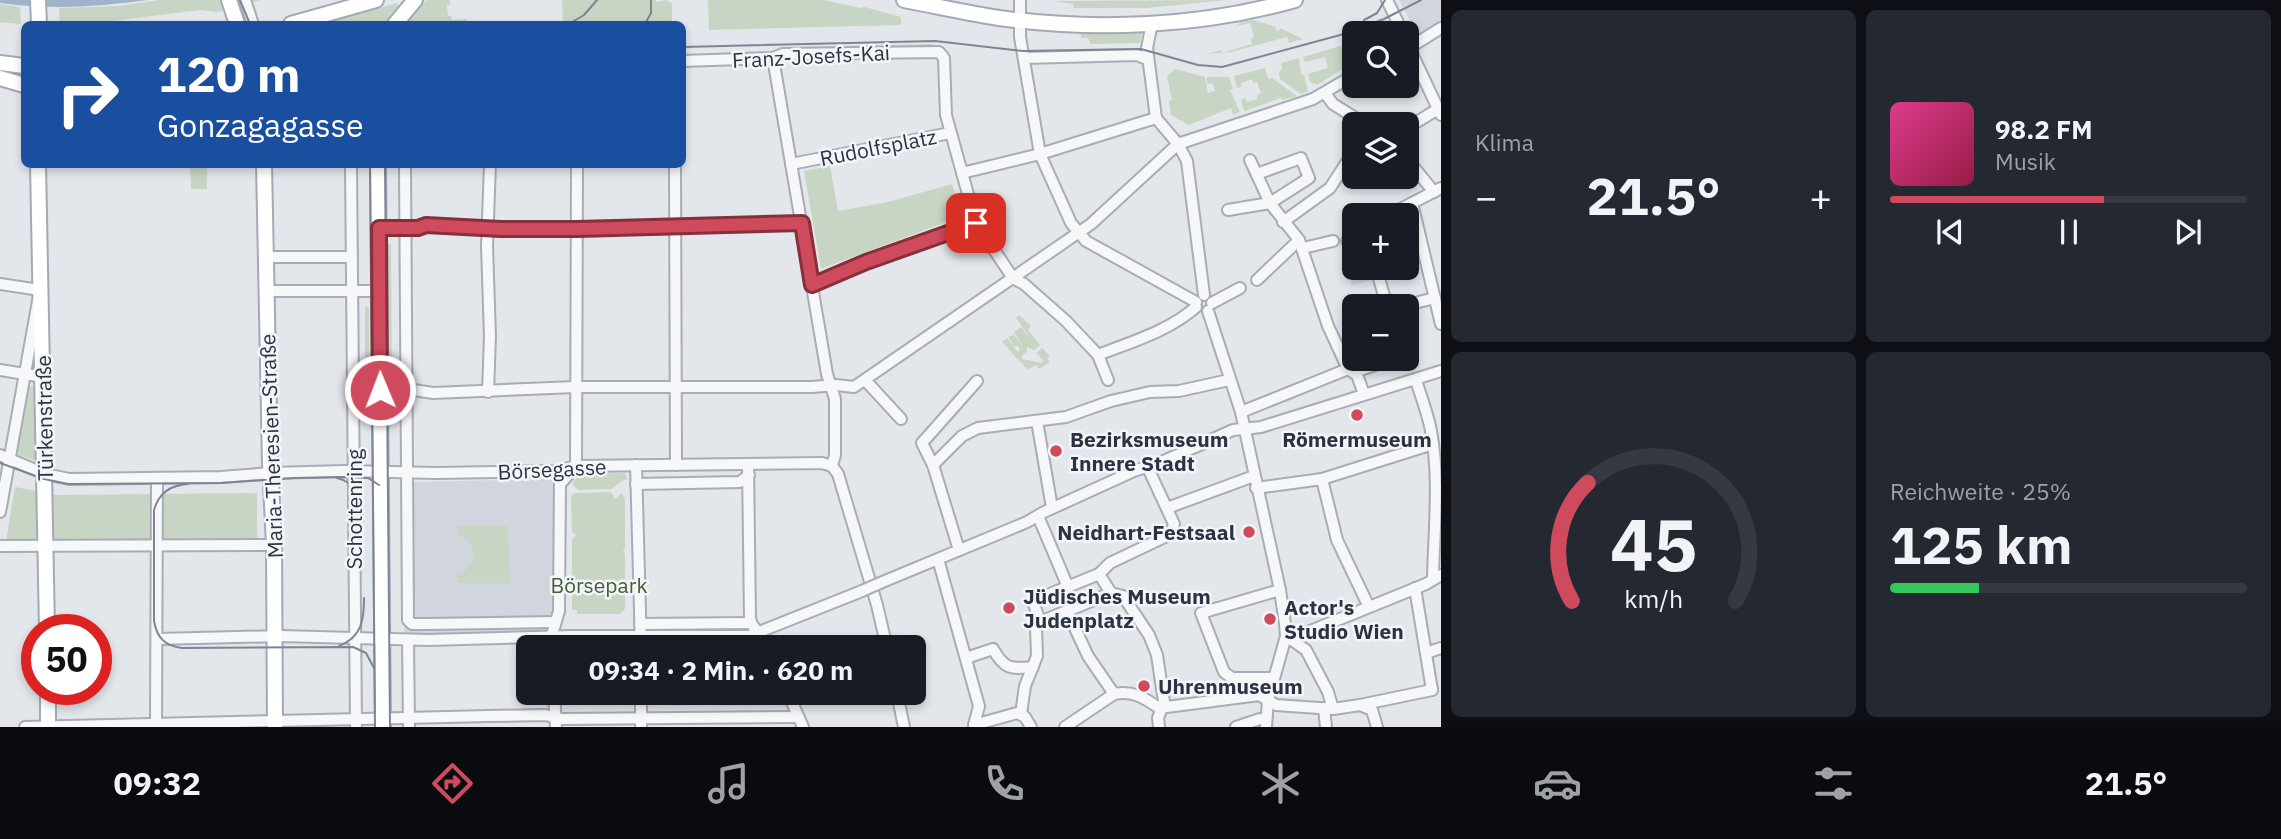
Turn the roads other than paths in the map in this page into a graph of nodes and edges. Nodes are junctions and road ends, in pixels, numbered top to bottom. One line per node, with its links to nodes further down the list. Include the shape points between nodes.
1 (37, 0): 11 (main road)
2 (376, 0): 14 (main road)
3 (415, 0): 15 (main road)
4 (904, 0): 10 (main road)
5 (1020, 0): 10 (street)
6 (1294, 0): 17 (main road, via 1235,14)
7 (1387, 0): 16 (street)
8 (246, 2): 13 (street)
9 (230, 4): 12 (main road)
10 (1019, 19): 17 (main road, via 1097,25); 21 (street)
11 (40, 21)
12 (236, 21)
13 (252, 21)
14 (302, 21)
15 (398, 21)
16 (1397, 21)
17 (1152, 23): 22 (street)
18 (1441, 28): 19 (street)
19 (1419, 39)
20 (773, 58): 23 (street, Franz-Josefs-Kai); 37 (street, Franz-Josefs-Kai, via 783,54 939,52 944,58); 41 (street)
21 (1024, 58): 22 (street, via 1137,55); 39 (street)
22 (1147, 59): 35 (street)
23 (686, 61)
24 (0, 63): 25 (main road)
25 (21, 66)
26 (1419, 69): 31 (street)
27 (0, 78): 29 (main road)
28 (1342, 82): 32 (street)
29 (21, 84)
30 (1441, 84): 31 (street)
31 (1429, 90): 34 (street)
32 (1325, 93): 33 (street); 38 (street)
33 (1346, 112)
34 (1439, 112): 36 (street)
35 (1156, 118): 38 (street); 39 (street)
36 (1419, 122)
37 (950, 133): 41 (street, Rudolfsplatz); 52 (street, Rudolfsplatz)
38 (1178, 144): 66 (street); 83 (street, via 1188,161)
39 (1040, 154): 52 (street); 66 (street)
40 (1250, 160): 53 (street)
41 (791, 164): 59 (street, Rudolfsplatz)
42 (38, 168): 77 (main road, Türkenstraße)
43 (264, 168): 70 (main road, Maria-Theresien-Straße)
44 (351, 168): 71 (street, Schottenring)
45 (378, 168): 63 (main road, Schottenring)
46 (405, 168): 64 (street)
47 (490, 168): 62 (street)
48 (576, 168): 65 (street)
49 (675, 168): 61 (street)
50 (1342, 170): 58 (street, via 1330,188)
51 (1419, 171): 54 (street)
52 (962, 173): 60 (street, Rudolfsplatz)
53 (1257, 174): 55 (street); 55 (street, via 1301,158 1306,166 1309,178)
54 (1437, 190): 56 (street)
55 (1270, 203): 57 (street); 58 (street)
56 (1412, 203)
57 (1228, 210)
58 (1283, 222): 69 (street)
59 (802, 223): 61 (street); 75 (street, Rudolfsplatz)
60 (976, 223): 72 (street, Rudolfsplatz); 75 (street)
61 (675, 226): 65 (street); 100 (street)
62 (490, 227): 64 (street); 65 (street); 103 (street)
63 (379, 228): 64 (street); 80 (main road, Schottenring)
64 (406, 228): 101 (street)
65 (577, 229): 99 (street)
66 (1079, 233): 72 (street); 83 (street)
67 (1419, 233): 81 (street)
68 (1334, 241): 69 (street)
69 (1301, 244): 73 (street); 86 (street)
70 (266, 257): 71 (street); 78 (main road, Maria-Theresien-Straße)
71 (352, 257): 79 (street, Schottenring)
72 (1013, 278): 85 (street, Rudolfsplatz, via 1066,321); 96 (street)
73 (1257, 280)
74 (0, 284): 77 (street)
75 (812, 285): 98 (street, Rudolfsplatz)
76 (1240, 288): 83 (street)
77 (40, 290): 91 (street, Türkenstraße); 92 (main road, Türkenstraße)
78 (266, 291): 79 (street); 119 (main road, Maria-Theresien-Straße)
79 (352, 291): 80 (street); 118 (street, Schottenring)
80 (379, 291): 102 (main road, Schottenring)
81 (1434, 298): 82 (street); 84 (street)
82 (1419, 302)
83 (1203, 304): 85 (street, via 1149,335); 94 (street)
84 (1441, 324)
85 (1098, 355): 93 (street)
86 (1342, 356)
87 (0, 370): 91 (street)
88 (1343, 371): 105 (street)
89 (1351, 371): 104 (street)
90 (1441, 371): 95 (street)
91 (24, 374): 92 (street); 110 (street, Türkenstraße)
92 (43, 377): 122 (main road, Türkenstraße)
93 (1108, 380)
94 (1229, 380): 105 (street); 107 (street, via 1150,392)
95 (1416, 380): 104 (street); 109 (street)
96 (866, 381): 98 (street, via 854,387); 106 (street)
97 (977, 381): 113 (street, via 922,443)
98 (831, 386): 100 (street); 115 (street, Rudolfsplatz, via 836,449)
99 (576, 387): 100 (street); 103 (street); 114 (street)
100 (676, 388): 112 (street)
101 (407, 389): 102 (street); 103 (street); 121 (street)
102 (380, 390): 120 (main road, Schottenring)
103 (488, 392)
104 (1364, 394): 108 (street)
105 (1241, 412): 108 (street)
106 (901, 419)
107 (1037, 421): 113 (street, via 973,430); 128 (street)
108 (1245, 430): 116 (street, via 1233,430); 126 (street)
109 (1433, 444): 125 (street); 139 (street)
110 (4, 457): 122 (street, Börsegasse); 130 (street, Türkenstraße)
111 (636, 465): 112 (street, Börsegasse); 114 (street, Börsegasse); 127 (street)
112 (676, 465): 117 (street, Börsegasse)
113 (933, 465): 136 (street)
114 (576, 466): 123 (street)
115 (832, 466): 117 (street, Börsegasse); 155 (street)
116 (1147, 466): 128 (street); 129 (street)
117 (748, 470): 127 (street, Börsegasse, via 740,482); 149 (street)
118 (354, 471): 119 (street, Börsegasse); 120 (street, Börsegasse); 158 (street, Schottenring)
119 (271, 472): 124 (street, Börsegasse); 132 (main road, Maria-Theresien-Straße)
120 (381, 472): 121 (street, Börsegasse); 160 (main road, Schottenring)
121 (406, 472): 123 (street, Börsegasse); 147 (street, via 408,620 412,624)
122 (45, 474): 124 (street, Börsegasse, via 69,479); 134 (main road, Türkenstraße)
123 (560, 477): 147 (street, via 559,611)
124 (157, 478): 135 (street)
125 (1322, 479): 126 (street); 144 (street, via 1337,540)
126 (1255, 482): 129 (street); 142 (street)
127 (636, 484): 150 (street)
128 (1052, 508): 131 (street)
129 (1167, 508): 138 (street, via 1174,524 1171,534 1110,563)
130 (0, 512)
131 (1038, 516): 136 (street); 140 (street)
132 (268, 545): 135 (street); 156 (main road, Maria-Theresien-Straße)
133 (0, 546): 134 (street)
134 (46, 546): 135 (street); 146 (main road, Türkenstraße)
135 (156, 546): 159 (street)
136 (959, 550): 137 (street)
137 (938, 559): 151 (street, bridge); 165 (street)
138 (1099, 574): 140 (street); 143 (street)
139 (1437, 576): 141 (street)
140 (1068, 587): 148 (street, via 1033,601)
141 (1415, 588): 144 (street); 164 (street)
142 (1280, 590): 157 (street); 167 (street, via 1201,613 1224,672 1232,678)
143 (1111, 593): 145 (street); 176 (street, via 1123,596 1149,635 1157,655)
144 (1369, 607): 157 (street, via 1303,634)
145 (1067, 611): 148 (street); 169 (street, via 1087,656)
146 (47, 614)
147 (555, 622): 152 (street)
148 (1040, 622): 166 (street)
149 (751, 623): 150 (street); 151 (street)
150 (640, 624): 153 (street)
151 (758, 633): 154 (street)
152 (553, 635)
153 (640, 635)
154 (752, 635)
155 (884, 635)
156 (275, 636): 158 (street); 159 (street); 187 (main road, Maria-Theresien-Straße)
157 (1286, 636): 167 (street); 177 (street, via 1306,650 1328,692)
158 (356, 638): 160 (street); 184 (street, Schottenring)
159 (158, 639): 188 (street)
160 (382, 639): 161 (street); 185 (main road, Schottenring)
161 (408, 640): 162 (street); 180 (street)
162 (516, 642)
163 (1441, 648): 164 (street)
164 (1426, 653): 168 (street)
165 (966, 657): 166 (street, via 993,649 1011,669); 190 (street, via 979,706)
166 (1033, 667): 178 (street)
167 (1273, 678): 171 (street)
168 (1432, 690): 170 (street); 175 (street)
169 (1114, 694): 176 (street, via 1139,695); 194 (street)
170 (1441, 699)
171 (1268, 700): 176 (street, via 1253,696); 177 (street, via 1276,705); 186 (street)
172 (48, 705): 189 (main road)
173 (793, 705): 183 (street)
174 (899, 705): 192 (street)
175 (1360, 705): 177 (street); 198 (street, via 1372,710)
176 (1163, 707): 195 (street)
177 (1329, 709): 197 (street)
178 (1021, 714): 190 (street); 193 (street)
179 (489, 721): 180 (street); 181 (street, via 545,715)
180 (409, 722): 185 (street)
181 (556, 722): 182 (street)
182 (641, 722): 183 (street)
183 (800, 722)
184 (356, 723): 185 (street); 187 (street)
185 (383, 723)
186 (1263, 723): 196 (street)
187 (275, 724): 188 (street)
188 (156, 725): 189 (street)
189 (48, 726): 191 (street)
190 (974, 726)
191 (25, 727)
192 (904, 727)
193 (1031, 727)
194 (1065, 727)
195 (1158, 727)
196 (1236, 727)
197 (1326, 727)
198 (1377, 727)

